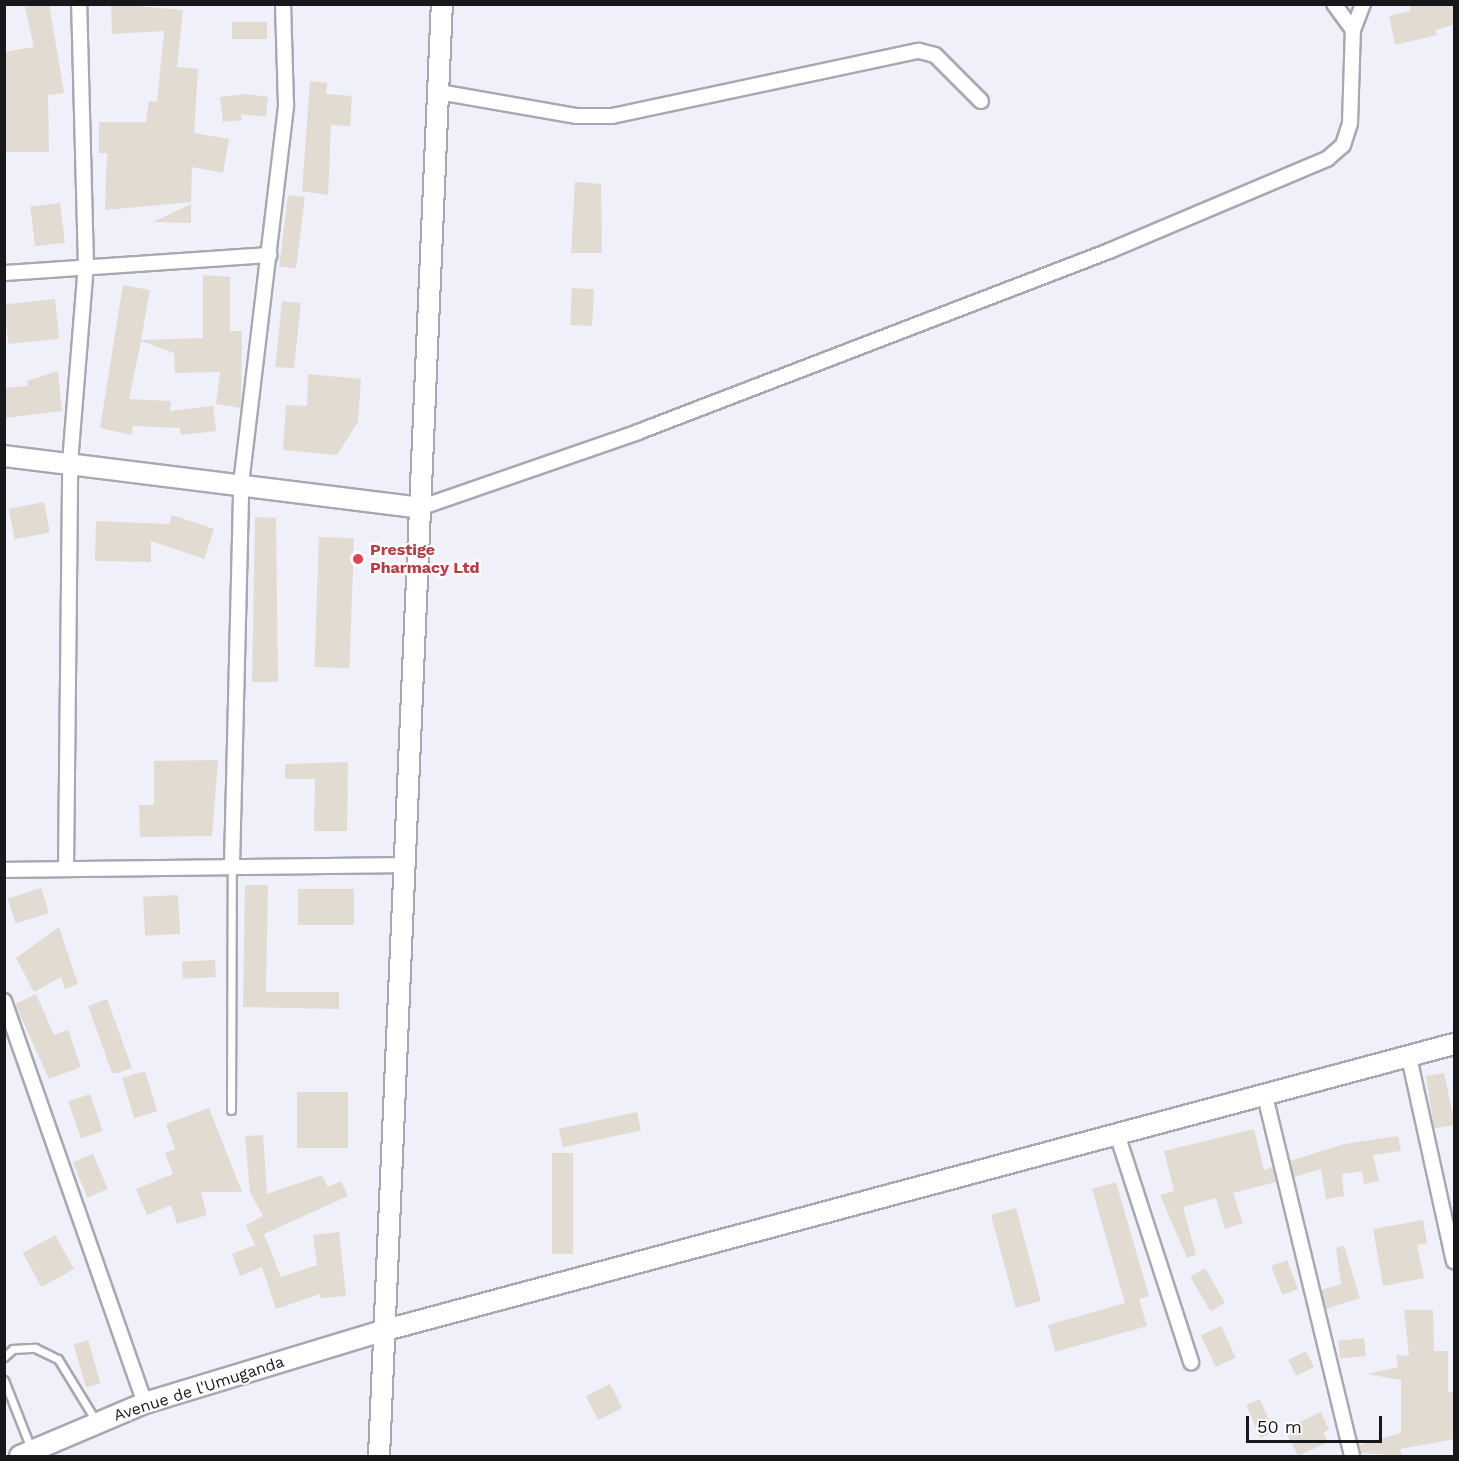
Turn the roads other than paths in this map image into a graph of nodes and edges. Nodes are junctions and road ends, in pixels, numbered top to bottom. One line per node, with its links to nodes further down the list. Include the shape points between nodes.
1 (79, 4): 10 (street)
2 (283, 4): 9 (street, via 286,105)
3 (442, 4): 7 (street)
4 (1334, 4): 6 (street)
5 (1363, 4): 6 (street)
6 (1353, 30): 15 (street, via 1350,123 1343,145 1327,159 1086,260 638,432)
7 (439, 92): 8 (street, via 577,116 612,116 920,51 935,55); 15 (street)
8 (981, 101)
9 (269, 255): 10 (street); 14 (street)
10 (86, 266): 11 (street); 13 (street)
11 (4, 273)
12 (4, 456): 13 (street)
13 (70, 463): 14 (street); 18 (street)
14 (241, 484): 15 (street); 16 (street)
15 (419, 508): 17 (street)
16 (232, 865): 17 (street); 18 (street); 24 (lane)
17 (402, 865): 27 (street)
18 (66, 869): 19 (street)
19 (4, 870)
20 (4, 1002): 31 (street)
21 (1455, 1044): 22 (street, Avenue de l'Umuganda)
22 (1409, 1057): 23 (street, Avenue de l'Umuganda); 26 (street)
23 (1265, 1096): 25 (street, Avenue de l'Umuganda); 35 (street)
24 (231, 1110)
25 (1118, 1137): 27 (street, Avenue de l'Umuganda); 29 (street)
26 (1455, 1261)
27 (382, 1331): 31 (street, Avenue de l'Umuganda); 34 (street)
28 (4, 1357): 32 (lane, via 13,1349 35,1348 58,1359)
29 (1191, 1362)
30 (4, 1380): 33 (lane)
31 (145, 1403): 32 (street, Avenue de l'Umuganda)
32 (98, 1423): 33 (street, Avenue de l'Umuganda)
33 (26, 1454)
34 (379, 1456)
35 (1352, 1456)

